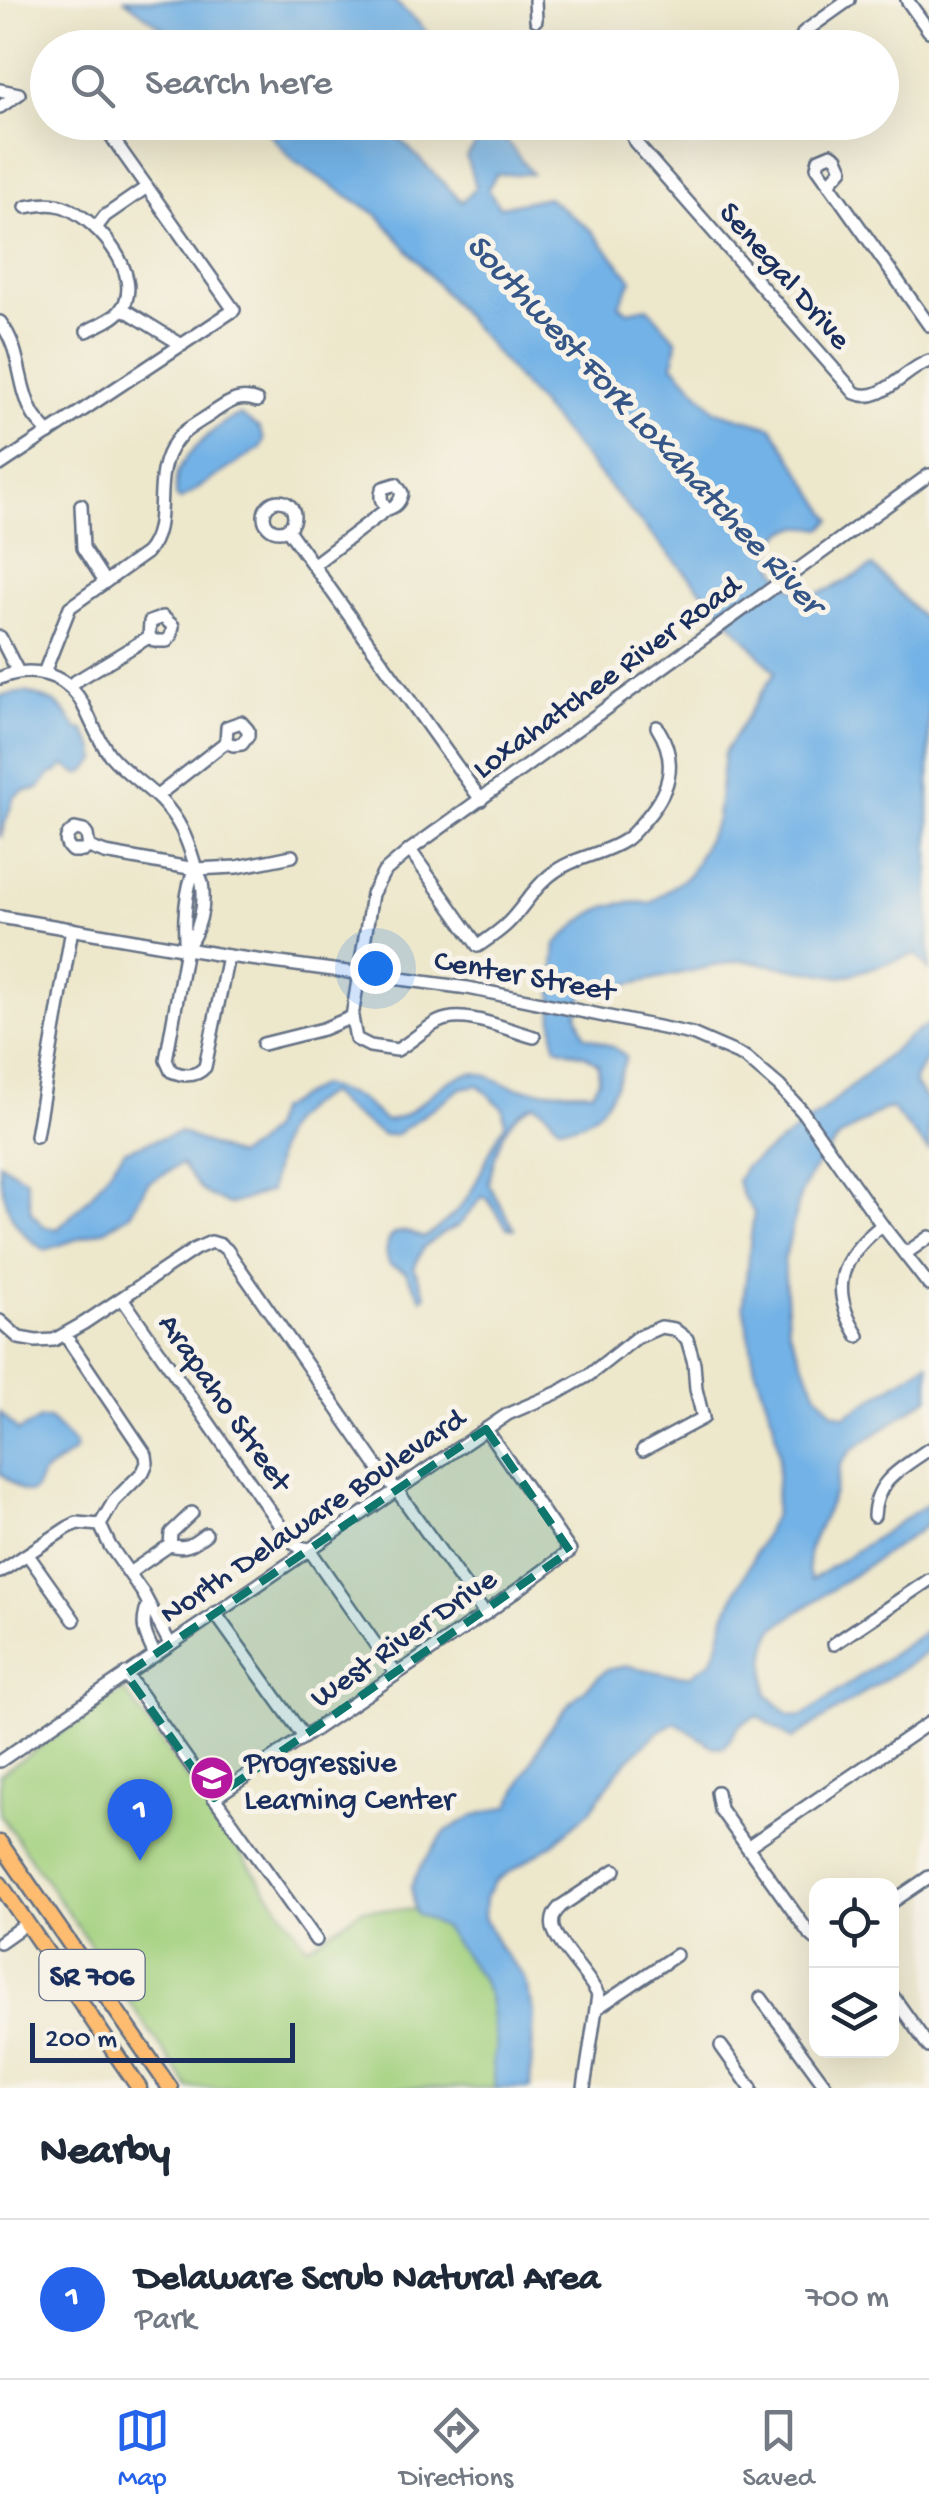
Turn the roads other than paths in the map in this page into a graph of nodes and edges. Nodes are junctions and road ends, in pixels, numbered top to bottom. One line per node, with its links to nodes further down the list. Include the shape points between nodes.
1 (535, 0): 4 (street)
2 (849, 0): 5 (street)
3 (907, 0): 6 (street)
4 (536, 20)
5 (807, 30)
6 (929, 31)
7 (0, 90): 8 (street, via 19,94)
8 (0, 107)
9 (114, 140): 12 (street)
10 (633, 140): 20 (street, Senegal Drive, via 855,393 873,396)
11 (826, 180): 17 (street)
12 (147, 187): 14 (street); 19 (street, via 234,310)
13 (26, 206): 14 (street, via 58,205)
14 (96, 228): 15 (street, via 124,271)
15 (122, 308): 18 (street); 19 (street)
16 (0, 322): 22 (street, via 18,356 33,414)
17 (929, 325)
18 (87, 331)
19 (182, 345): 22 (street)
20 (929, 361)
21 (257, 400): 29 (street, via 233,400 176,441 161,476 154,542)
22 (49, 433): 23 (street)
23 (0, 466)
24 (929, 475): 39 (street, Loxahatchee River Road)
25 (81, 505): 29 (street, via 83,548)
26 (387, 509): 28 (street)
27 (288, 530): 28 (street)
28 (313, 565): 39 (street)
29 (104, 582): 33 (street, via 66,613)
30 (0, 637): 32 (street)
31 (149, 637): 35 (street)
32 (18, 672): 33 (street); 34 (street)
33 (44, 673): 35 (street)
34 (0, 678)
35 (68, 686): 38 (street, via 112,758)
36 (656, 727): 41 (street, via 670,774 651,813 628,838 547,878 478,946)
37 (226, 742): 38 (street)
38 (156, 796): 43 (street, via 184,832)
39 (480, 800): 41 (street, Loxahatchee River Road)
40 (89, 847): 43 (street)
41 (410, 850): 48 (street, Loxahatchee River Road, via 384,872 372,894)
42 (292, 856): 43 (street)
43 (195, 869): 46 (street, via 202,881 201,911 198,933)
44 (0, 916): 45 (street, Center Street)
45 (72, 929): 46 (street, Center Street); 52 (street)
46 (186, 949): 47 (street, Center Street); 47 (street, via 166,1060 170,1071 182,1075 205,1067)
47 (228, 956): 48 (street, Center Street)
48 (358, 973): 49 (street, Loxahatchee River Road); 53 (street, Center Street, via 468,988 692,1034 744,1057 807,1119)
49 (352, 1017): 50 (street, via 356,1039 398,1050 455,1018); 51 (street)
50 (534, 1037)
51 (262, 1044)
52 (36, 1136)
53 (882, 1225): 55 (street, Center Street); 60 (street, via 858,1245 844,1271 842,1301)
54 (929, 1237): 55 (street)
55 (906, 1254): 56 (street, Center Street)
56 (929, 1285)
57 (122, 1298): 59 (street); 64 (street, via 195,1249 216,1243 227,1250); 70 (street, Arapaho Street, via 290,1540)
58 (0, 1321): 59 (street, via 26,1340)
59 (65, 1335): 67 (street, via 146,1454 144,1472)
60 (858, 1336)
61 (486, 1429): 62 (street, North Delaware Boulevard, via 589,1375 636,1338 674,1329 687,1339 702,1418); 64 (street, North Delaware Boulevard); 77 (street, West River Drive, via 570,1551)
62 (643, 1450)
63 (929, 1450): 66 (street, via 886,1482 874,1500)
64 (396, 1490): 70 (street, North Delaware Boulevard); 77 (street)
65 (192, 1514): 69 (street, via 171,1533)
66 (874, 1516)
67 (100, 1525): 71 (street, via 77,1523); 73 (street)
68 (206, 1534): 69 (street, via 189,1547)
69 (170, 1545): 73 (street)
70 (309, 1549): 76 (street, North Delaware Boulevard); 83 (street, Arapaho Street)
71 (28, 1554): 72 (street); 78 (street)
72 (0, 1572)
73 (129, 1573): 75 (street)
74 (929, 1580): 80 (street)
75 (148, 1605): 79 (street); 81 (street, via 145,1635)
76 (215, 1613): 79 (street, North Delaware Boulevard); 85 (street)
77 (485, 1614): 83 (street, West River Drive)
78 (74, 1620)
79 (170, 1644): 81 (street, North Delaware Boulevard)
80 (834, 1644)
81 (154, 1655): 82 (street, North Delaware Boulevard)
82 (126, 1674): 86 (street, North Delaware Boulevard); 88 (street)
83 (396, 1674): 85 (street, West River Drive)
84 (929, 1723): 90 (street)
85 (304, 1737): 88 (street, West River Drive)
86 (0, 1761)
87 (718, 1792): 90 (street, via 720,1809)
88 (214, 1798): 97 (street)
89 (0, 1844): 105 (main road, SR 706)
90 (747, 1847): 96 (street)
91 (615, 1870): 102 (street, via 562,1906 552,1922 595,1989)
92 (929, 1876): 94 (street)
93 (0, 1884): 95 (main road, SR 706)
94 (899, 1897)
95 (27, 1923): 98 (street); 106 (main road, SR 706)
96 (809, 1934)
97 (316, 1940)
98 (0, 1942)
99 (676, 1955): 102 (street)
100 (761, 1998): 109 (street)
101 (899, 2005): 104 (street)
102 (597, 2008): 107 (street)
103 (721, 2046): 108 (street)
104 (929, 2048)
105 (162, 2082): 106 (street)
106 (138, 2088)
107 (584, 2088)
108 (751, 2088)
109 (826, 2088)

